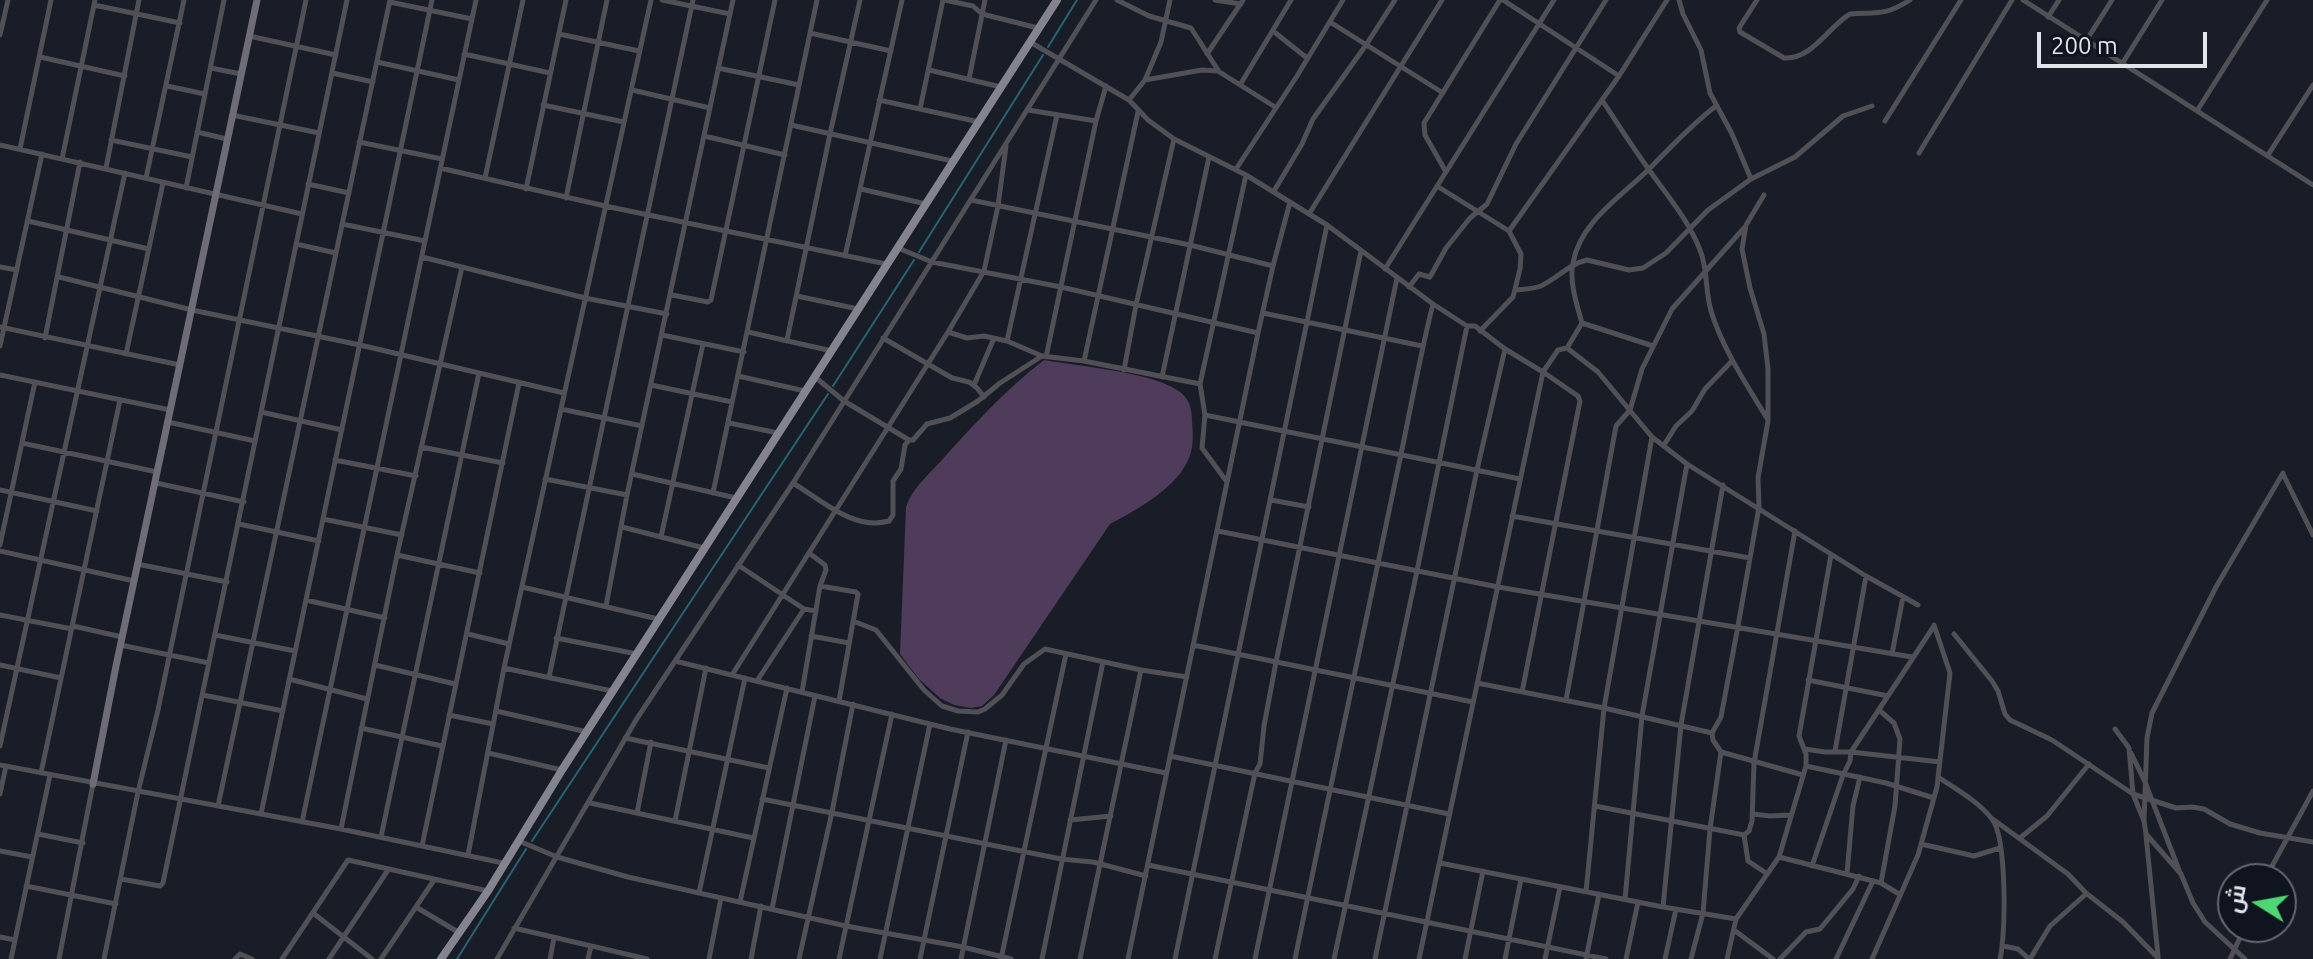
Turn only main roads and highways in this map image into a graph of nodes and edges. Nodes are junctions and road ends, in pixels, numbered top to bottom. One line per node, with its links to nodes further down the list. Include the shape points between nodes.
1 (1057, 0): 2 (main road)
2 (441, 959)

